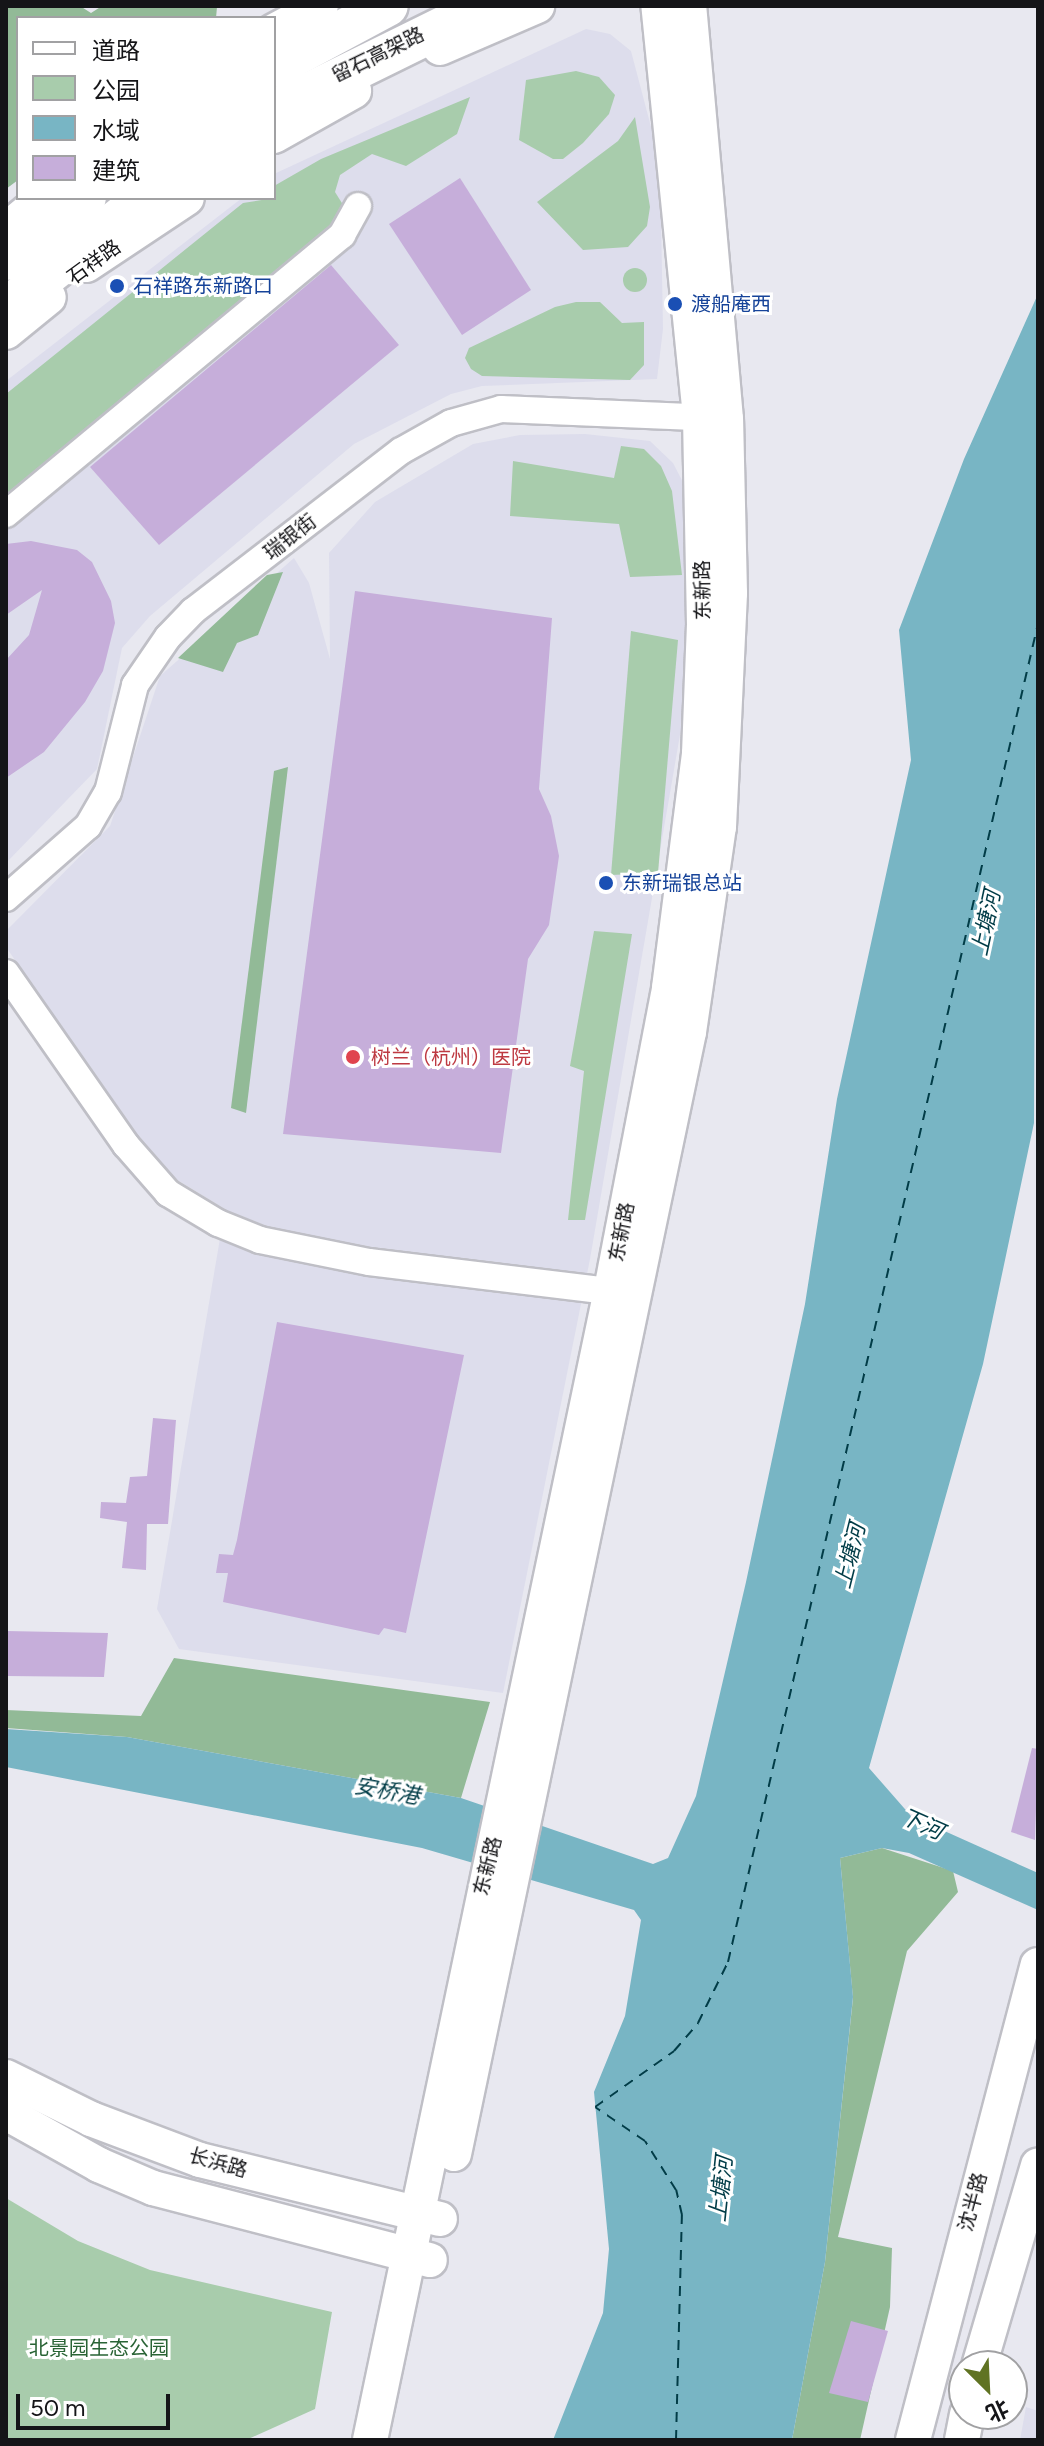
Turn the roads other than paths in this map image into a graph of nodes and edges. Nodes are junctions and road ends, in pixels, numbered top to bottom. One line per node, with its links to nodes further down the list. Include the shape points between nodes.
1 (321, 6): 7 (main road)
2 (388, 6): 8 (highway, 留石高架路)
3 (485, 6): 9 (highway, 留石高架路)
4 (537, 6): 10 (main road, via 405,63)
5 (658, 6): 20 (main road, 东新路)
6 (689, 6): 20 (main road, 东新路)
7 (276, 30)
8 (276, 66)
9 (276, 109)
10 (276, 135)
11 (42, 200): 16 (main road)
12 (83, 200): 17 (highway)
13 (142, 200): 18 (highway)
14 (184, 200): 19 (main road, 石祥路, via 85,266)
15 (358, 206): 21 (street, via 342,235)
16 (6, 230)
17 (6, 260)
18 (6, 308)
19 (6, 332)
20 (713, 417): 22 (street, 瑞银街, via 501,409 451,423 401,451 193,611 168,637 135,685 108,792 88,826); 24 (main road, 东新路, via 730,593 719,827 689,1032)
21 (6, 514)
22 (6, 898)
23 (6, 973): 24 (street, via 126,1145 168,1193 218,1223 260,1240 369,1262)
24 (623, 1293): 29 (main road, 东新路)
25 (1038, 1965): 34 (main road, 沈半路)
26 (6, 2077): 29 (main road, 长浜路, via 91,2119 200,2160)
27 (6, 2113): 30 (main road, 长浜路, via 99,2165 153,2188)
28 (1038, 2165): 31 (main road)
29 (429, 2217): 30 (main road, 东新路)
30 (420, 2258): 32 (main road, 东新路); 33 (main road, 东新路)
31 (984, 2350)
32 (370, 2440)
33 (394, 2440)
34 (913, 2440)

